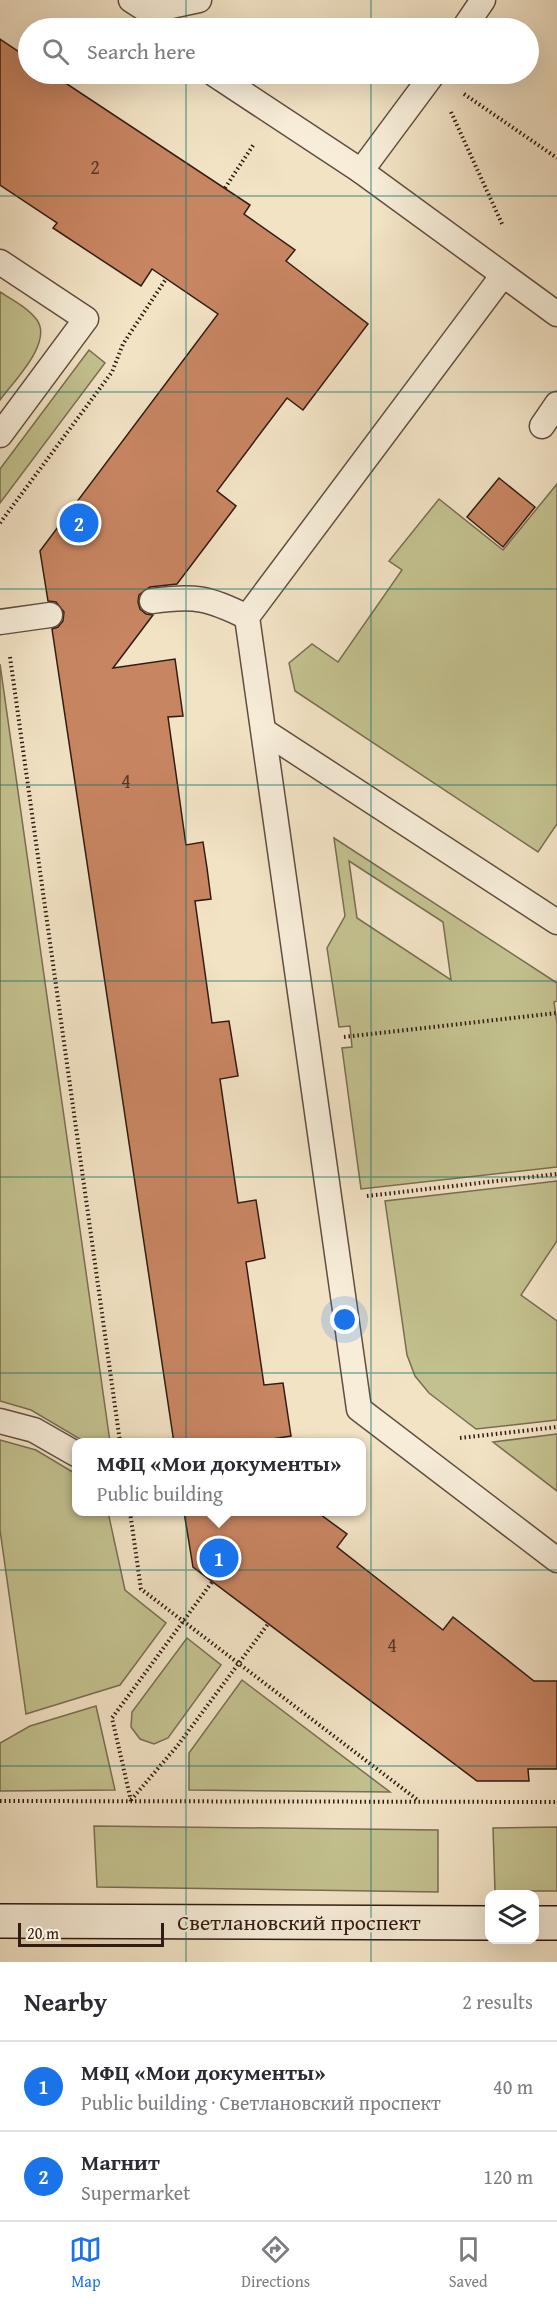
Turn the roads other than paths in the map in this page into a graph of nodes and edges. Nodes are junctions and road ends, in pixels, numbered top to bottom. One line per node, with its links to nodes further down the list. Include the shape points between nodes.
1 (199, 0): 3 (lane)
2 (483, 0): 5 (lane)
3 (140, 5): 4 (lane)
4 (155, 18)
5 (471, 18)
6 (229, 84): 8 (lane)
7 (426, 84): 8 (lane)
8 (361, 171): 10 (lane)
9 (0, 262): 14 (lane, via 87,319)
10 (503, 275): 11 (lane); 17 (lane)
11 (557, 314)
12 (557, 404): 13 (lane)
13 (542, 426)
14 (0, 435)
15 (152, 601): 17 (lane, via 183,597 217,602)
16 (50, 615): 18 (lane)
17 (248, 617): 19 (lane)
18 (2, 622)
19 (264, 731): 20 (lane); 23 (lane, via 359,1409)
20 (557, 922)
21 (0, 1421): 22 (lane, via 33,1430)
22 (72, 1452)
23 (557, 1560)
24 (0, 1921): 25 (main road, Светлановский проспект)
25 (485, 1923)
26 (539, 1923): 27 (main road)
27 (557, 1923)

